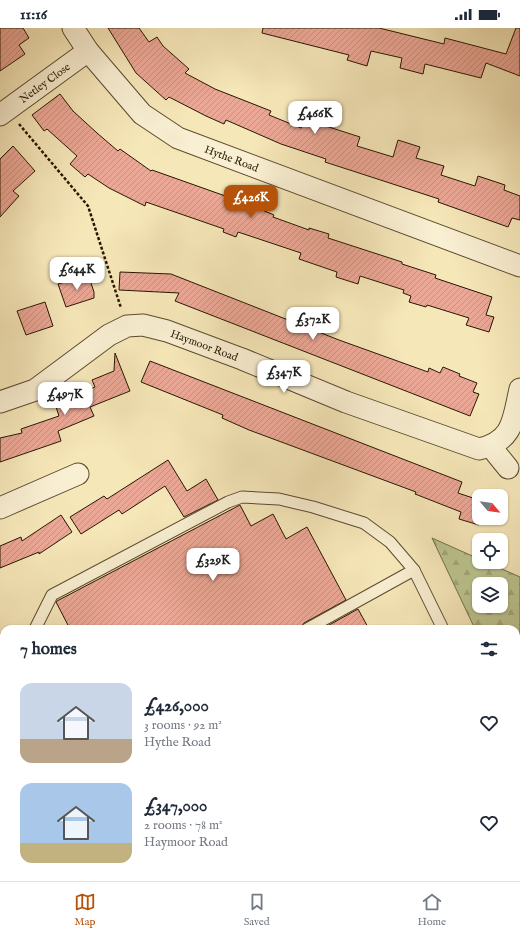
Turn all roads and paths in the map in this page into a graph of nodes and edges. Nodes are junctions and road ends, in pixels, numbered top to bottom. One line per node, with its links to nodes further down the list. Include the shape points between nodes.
1 (73, 28): 2 (street, Hythe Road)
2 (88, 50): 3 (street, Netley Close); 4 (street, Hythe Road, via 142,114 178,138)
3 (4, 112): 5 (path, via 88,206)
4 (520, 266)
5 (127, 326): 7 (street, Haymoor Road, via 109,335 36,390); 8 (street, Haymoor Road, via 142,325 167,331 446,438 479,449)
6 (520, 390): 8 (street, via 514,422 505,437)
7 (0, 402)
8 (491, 447): 9 (street)
9 (508, 468)
10 (78, 474): 11 (street)
11 (0, 508)
12 (414, 570): 13 (lane, via 390,542 364,523 279,499 242,497 228,502 52,596); 14 (lane); 15 (lane)
13 (37, 625)
14 (314, 625)
15 (441, 625)

